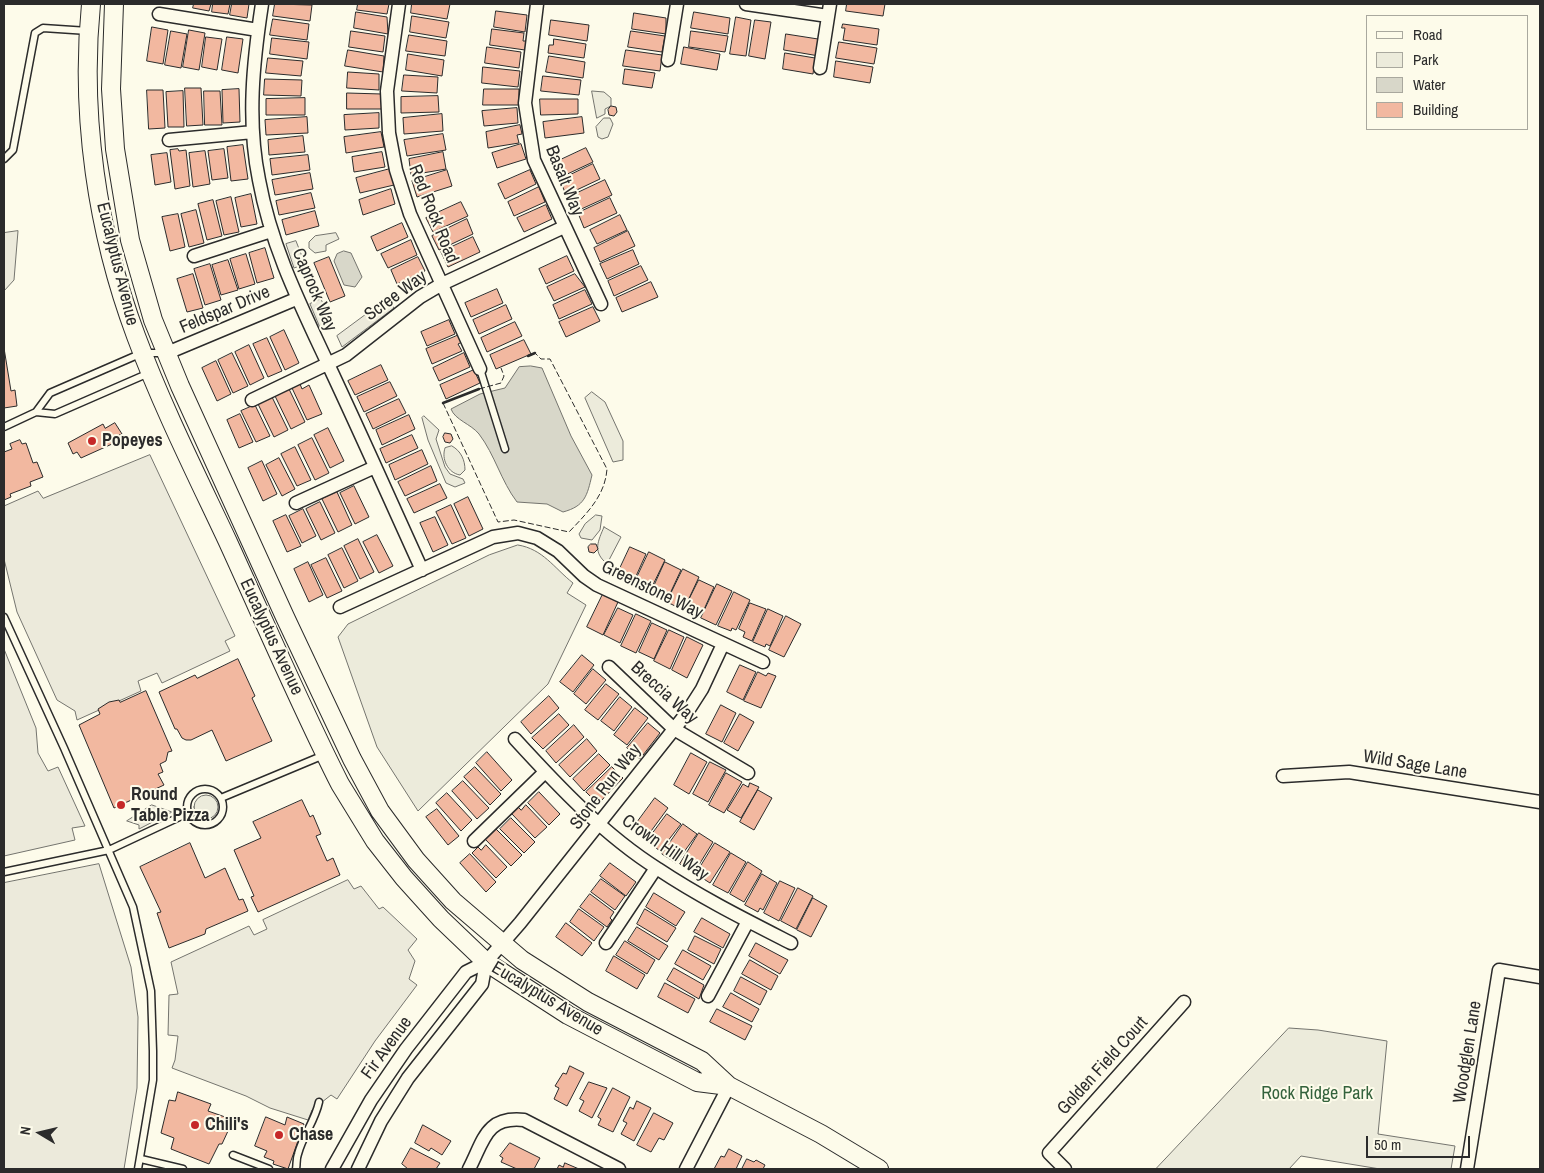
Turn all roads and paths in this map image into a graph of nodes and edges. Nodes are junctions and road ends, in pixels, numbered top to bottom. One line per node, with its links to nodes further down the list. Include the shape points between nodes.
1 (91, 4): 12 (main road, Eucalyptus Avenue)
2 (102, 4): 13 (main road)
3 (114, 4): 13 (main road, Eucalyptus Avenue)
4 (262, 4): 11 (street, Caprock Way)
5 (399, 4): 22 (street, Red Rock Road, via 387,91 392,150 408,210)
6 (537, 4): 19 (street, Basalt Way, via 527,75 527,122 534,160)
7 (677, 4): 14 (street)
8 (750, 4): 9 (street)
9 (829, 10): 15 (street)
10 (159, 14): 11 (street)
11 (258, 30): 16 (street, Caprock Way, via 251,86)
12 (89, 31): 18 (lane, via 43,28 35,33 14,150); 25 (main road, Eucalyptus Avenue, via 90,115 98,186 116,274)
13 (111, 59): 26 (main road, Eucalyptus Avenue, via 112,126 123,209 153,320)
14 (668, 60)
15 (820, 68)
16 (253, 132): 17 (street); 20 (street, Caprock Way, via 258,180)
17 (169, 140)
18 (4, 159)
19 (564, 227): 22 (street, Scree Way); 24 (street, Basalt Way)
20 (271, 231): 21 (street); 23 (street, Caprock Way)
21 (194, 256)
22 (442, 284): 27 (street, Scree Way, via 420,297 355,349); 28 (street, Red Rock Road)
23 (296, 299): 26 (street, Feldspar Drive); 27 (street, Caprock Way)
24 (600, 304)
25 (142, 353): 26 (lane); 29 (main road, Eucalyptus Avenue); 31 (lane, via 50,393)
26 (167, 353): 52 (main road, Eucalyptus Avenue, via 339,732 373,798)
27 (328, 363): 30 (street, Scree Way); 34 (street, Caprock Way)
28 (480, 369): 33 (lane)
29 (150, 372): 31 (lane, via 55,414); 44 (main road, Eucalyptus Avenue)
30 (252, 400)
31 (36, 412): 32 (lane)
32 (4, 427)
33 (505, 449)
34 (375, 467): 35 (street); 36 (street, Caprock Way)
35 (296, 503)
36 (422, 570): 37 (street, Greenstone Way); 39 (street, Greenstone Way, via 493,537 509,533 527,534 558,551 596,584)
37 (340, 607)
38 (4, 617): 54 (lane)
39 (723, 644): 40 (street, Greenstone Way); 42 (street, Stone Run Way, via 702,689)
40 (763, 662)
41 (609, 667): 42 (street, Breccia Way)
42 (674, 729): 46 (street, Breccia Way); 51 (street, Stone Run Way)
43 (515, 739): 45 (street, Crown Hill Way)
44 (325, 754): 48 (lane); 52 (main road, via 339,758 368,808); 61 (main road, Eucalyptus Avenue, via 370,833 398,871)
45 (545, 772): 51 (street, Crown Hill Way); 53 (street)
46 (748, 774)
47 (1283, 776): 49 (street, Wild Sage Lane, via 1348,772)
48 (221, 798): 50 (lane, via 212,790 200,789 190,796); 50 (lane, via 223,810 213,824 201,825)
49 (1540, 802)
50 (188, 813): 54 (lane)
51 (600, 823): 55 (street, Crown Hill Way); 60 (street, Stone Run Way)
52 (398, 836): 60 (main road, Eucalyptus Avenue, via 453,901)
53 (474, 841)
54 (109, 850): 56 (lane); 68 (lane, via 133,907 151,991 153,1080)
55 (656, 868): 57 (street, Crown Hill Way); 58 (street)
56 (4, 872)
57 (748, 921): 59 (street, Crown Hill Way); 63 (street)
58 (606, 943)
59 (791, 943)
60 (502, 944): 61 (street, Fir Avenue); 65 (main road, Eucalyptus Avenue, via 565,988 702,1061)
61 (486, 962): 65 (main road, Eucalyptus Avenue, via 568,1015 697,1082); 73 (street, Fir Avenue, via 466,972 406,1049 371,1100); 74 (street, Fir Avenue, via 482,984 408,1078 381,1121)
62 (1540, 976): 80 (street, Woodglen Lane, via 1499,970)
63 (708, 996)
64 (1184, 1002): 79 (street, Golden Field Court, via 1049,1154)
65 (729, 1086): 77 (street); 78 (main road, Eucalyptus Avenue)
66 (319, 1102): 72 (lane, via 313,1123 297,1155)
67 (233, 1154): 71 (lane)
68 (141, 1158): 69 (lane); 70 (lane)
69 (138, 1169)
70 (182, 1169)
71 (269, 1169)
72 (296, 1169)
73 (332, 1169)
74 (358, 1169)
75 (469, 1169): 76 (street, via 487,1134 499,1121 511,1118 524,1120)
76 (619, 1169)
77 (686, 1169)
78 (879, 1169)
79 (1065, 1169)
80 (1467, 1169)

